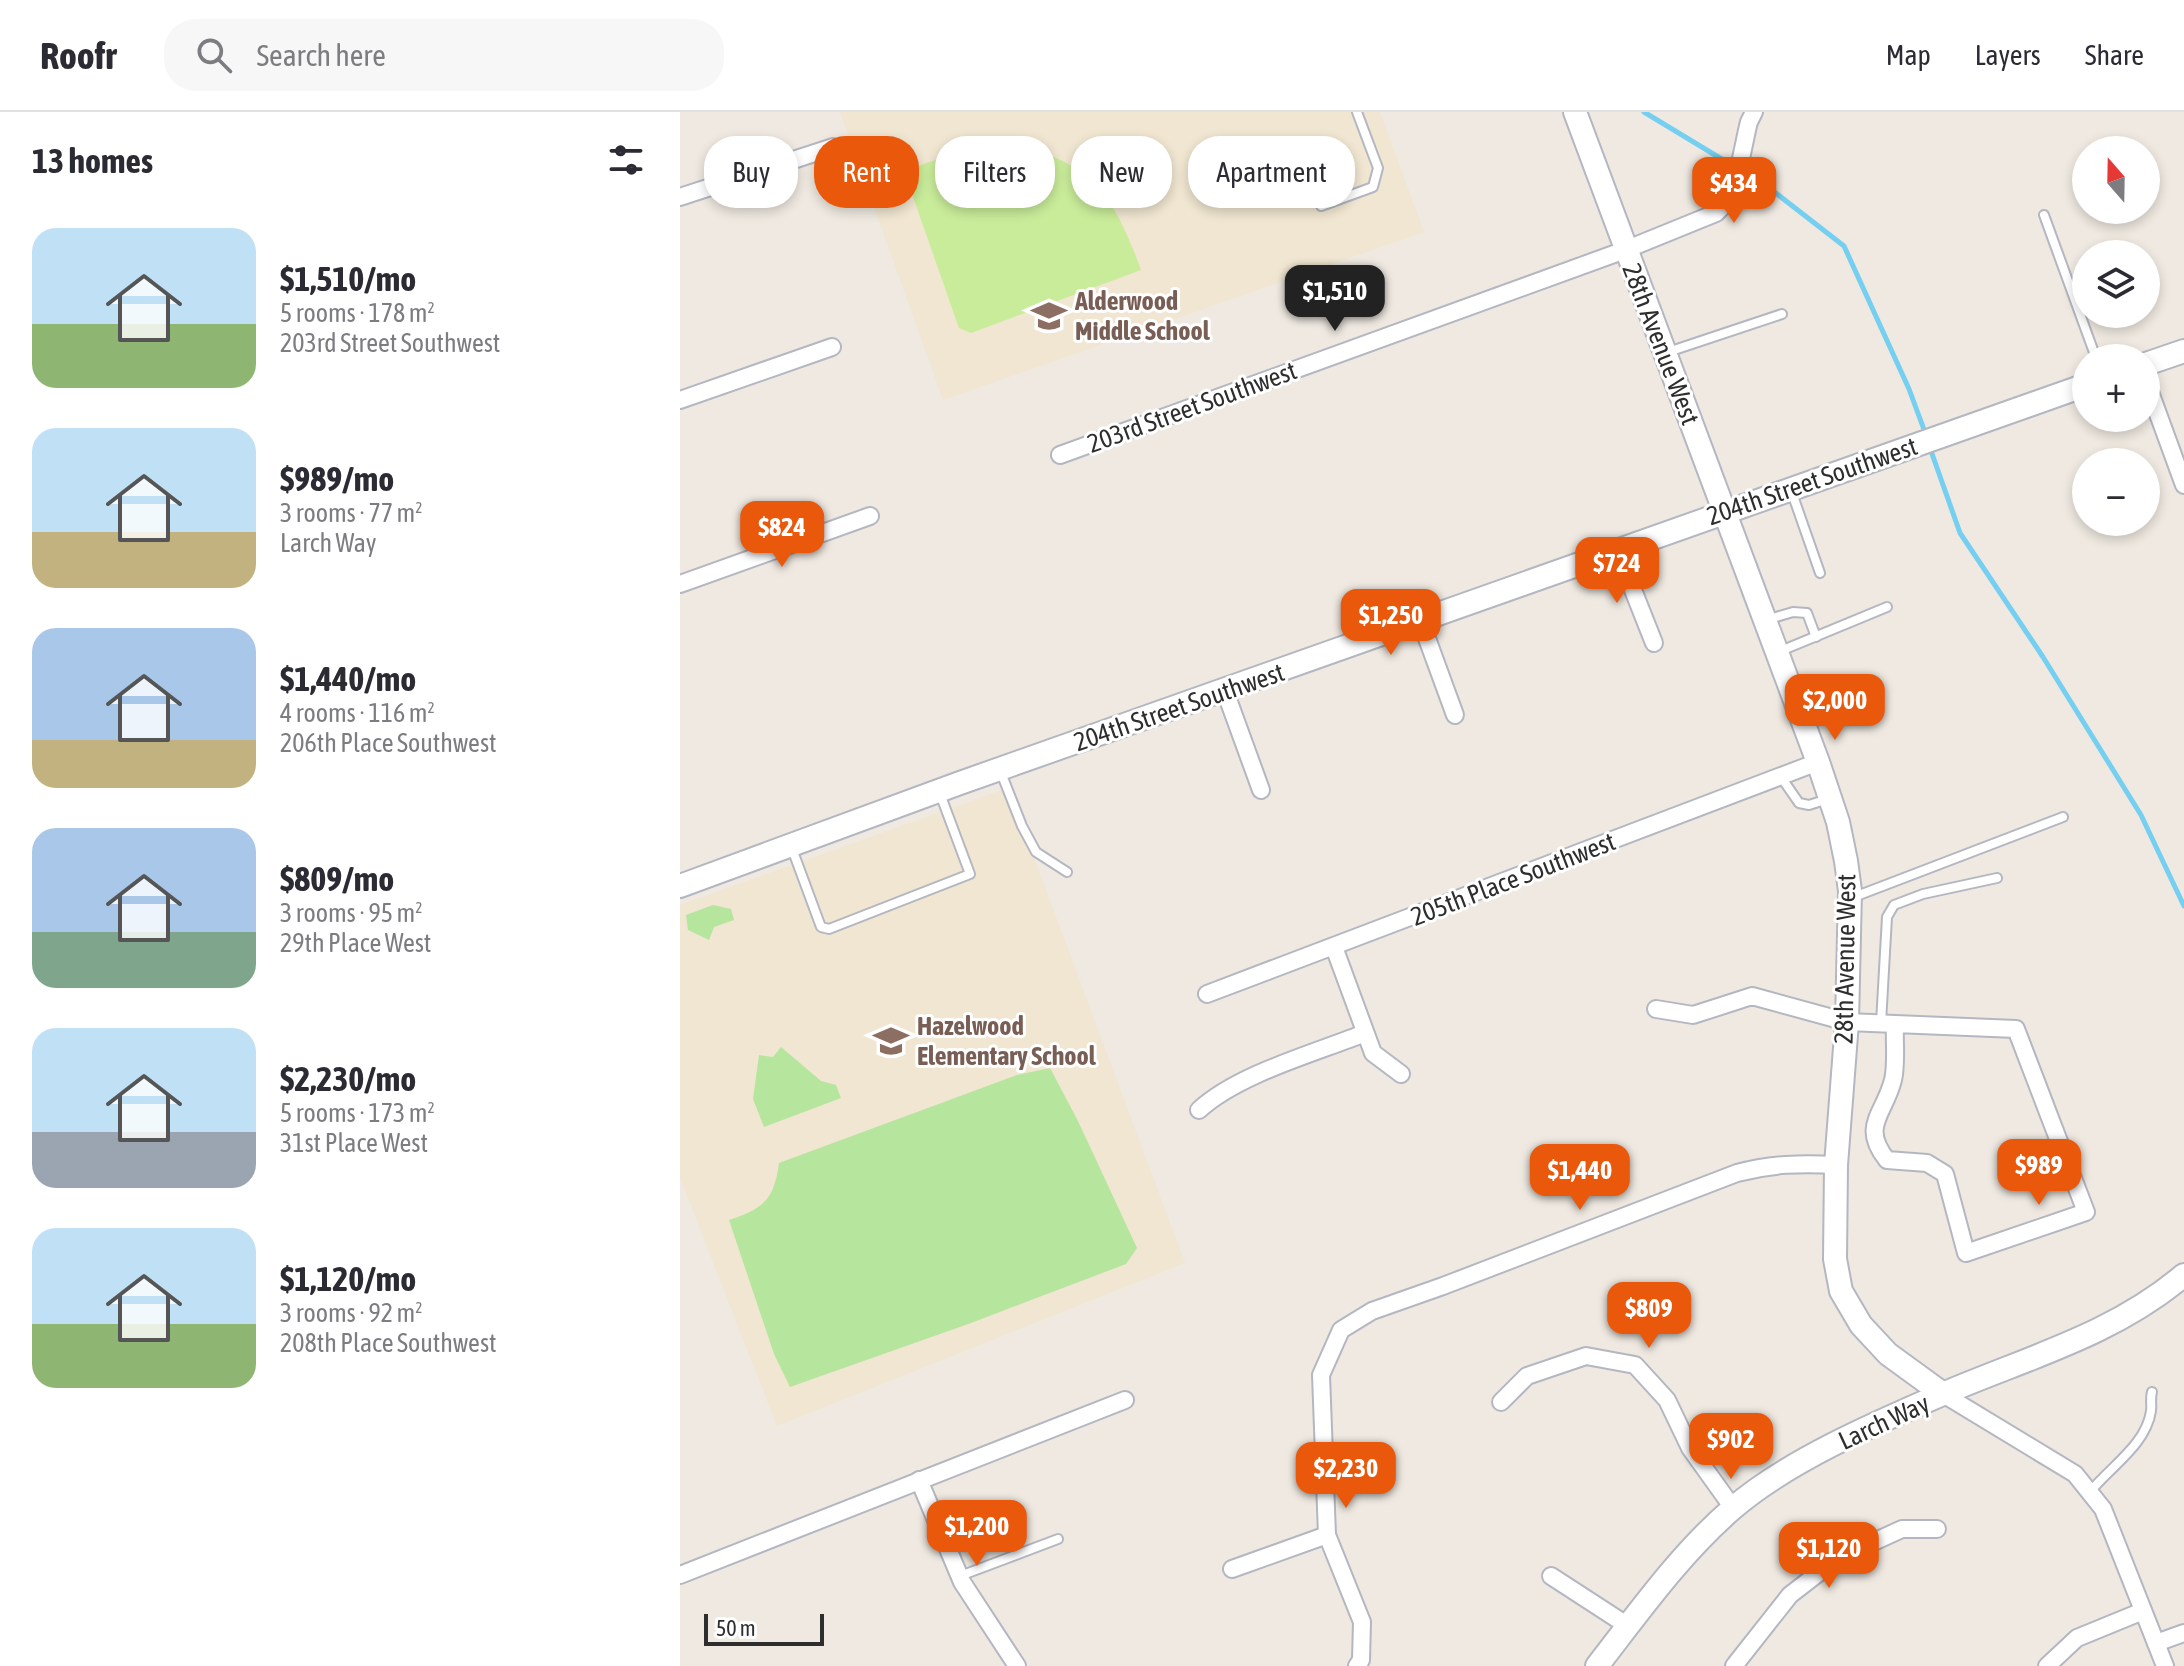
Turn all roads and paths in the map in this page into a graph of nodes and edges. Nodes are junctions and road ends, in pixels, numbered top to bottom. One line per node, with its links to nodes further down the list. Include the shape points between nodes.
1 (1357, 112): 5 (lane, via 1378,168 1373,187)
2 (1575, 112): 8 (street, 28th Avenue West)
3 (1754, 112): 8 (street, 203rd Street Southwest, via 1724,207)
4 (814, 153): 6 (street)
5 (1355, 194)
6 (680, 197)
7 (2044, 215): 10 (lane)
8 (1625, 250): 13 (street, 28th Avenue West); 18 (street, 203rd Street Southwest)
9 (1782, 314): 13 (lane)
10 (2091, 344)
11 (832, 347): 16 (street)
12 (2184, 351): 14 (street)
13 (1664, 353): 21 (street, 28th Avenue West)
14 (2160, 359)
15 (2072, 390): 20 (street, 204th Street Southwest)
16 (681, 397)
17 (2160, 419): 19 (street)
18 (1060, 455)
19 (2184, 485)
20 (1790, 488): 21 (street, 204th Street Southwest); 24 (lane)
21 (1725, 511): 23 (street, 204th Street Southwest); 27 (street, 28th Avenue West)
22 (870, 516): 25 (street)
23 (1618, 552): 28 (street, 204th Street Southwest); 30 (street)
24 (1820, 573)
25 (680, 584)
26 (1887, 607): 29 (lane)
27 (1765, 620): 29 (lane, via 1807,613); 31 (street, 28th Avenue West)
28 (1421, 622): 32 (street, 204th Street Southwest); 33 (street)
29 (1816, 637): 31 (lane)
30 (1654, 643)
31 (1778, 653): 34 (street, 28th Avenue West)
32 (1225, 691): 35 (street, 204th Street Southwest); 37 (street)
33 (1455, 715)
34 (1818, 762): 36 (street, 205th Place Southwest); 39 (street, 28th Avenue West)
35 (1000, 769): 38 (street, 204th Street Southwest); 42 (lane, via 1036,852)
36 (1781, 776): 39 (lane, via 1799,803); 46 (street, 205th Place Southwest)
37 (1261, 790)
38 (939, 791): 41 (street, 204th Street Southwest); 41 (lane, via 970,874 829,929 821,927)
39 (1830, 798): 45 (street, 28th Avenue West)
40 (2063, 817): 45 (lane)
41 (791, 845): 44 (street, 204th Street Southwest)
42 (1067, 872)
43 (1997, 878): 50 (lane, via 1894,905 1887,917)
44 (680, 886)
45 (1850, 898): 49 (street, 28th Avenue West)
46 (1334, 947): 47 (street, 205th Place Southwest); 51 (street)
47 (1207, 994)
48 (1656, 1009): 49 (street, via 1693,1015 1752,996)
49 (1847, 1022): 50 (street); 54 (street, 28th Avenue West)
50 (1888, 1023): 50 (street, via 2016,1029 2086,1212 1966,1253 1945,1174 1927,1163 1887,1160 1876,1146 1874,1123 1894,1078)
51 (1365, 1033): 52 (street, via 1373,1053); 53 (street, via 1245,1080 1213,1096)
52 (1401, 1074)
53 (1199, 1110)
54 (1836, 1165): 57 (street, 28th Avenue West, via 1835,1259 1841,1291 1861,1325 1888,1354); 64 (street, via 1797,1162 1737,1173 1372,1311 1341,1330 1321,1375)
55 (2184, 1275): 57 (street, Larch Way, via 2106,1327)
56 (2152, 1392): 61 (lane, via 2145,1428)
57 (1943, 1394): 61 (street, 28th Avenue West, via 2075,1474); 62 (street, Larch Way, via 1829,1448)
58 (1125, 1400): 60 (street)
59 (1501, 1402): 62 (street, via 1527,1376 1586,1356 1635,1365 1667,1400 1690,1448)
60 (919, 1480): 67 (street); 69 (street)
61 (2089, 1492): 70 (street, 28th Avenue West, via 2103,1509)
62 (1733, 1508): 71 (street, Larch Way, via 1685,1555)
63 (1937, 1529): 77 (street, via 1902,1529 1821,1571 1790,1595)
64 (1327, 1535): 66 (street); 75 (street, via 1362,1622)
65 (1058, 1539): 69 (lane)
66 (1232, 1569)
67 (680, 1575)
68 (1551, 1576): 71 (street)
69 (960, 1577): 74 (street)
70 (2143, 1611): 73 (street, 28th Avenue West); 78 (street, via 2077,1638)
71 (1628, 1626): 76 (street, Larch Way)
72 (2184, 1633): 73 (street)
73 (2156, 1643): 79 (street, 28th Avenue West)
74 (1017, 1666)
75 (1357, 1666)
76 (1597, 1666)
77 (1734, 1666)
78 (2047, 1666)
79 (2165, 1666)

